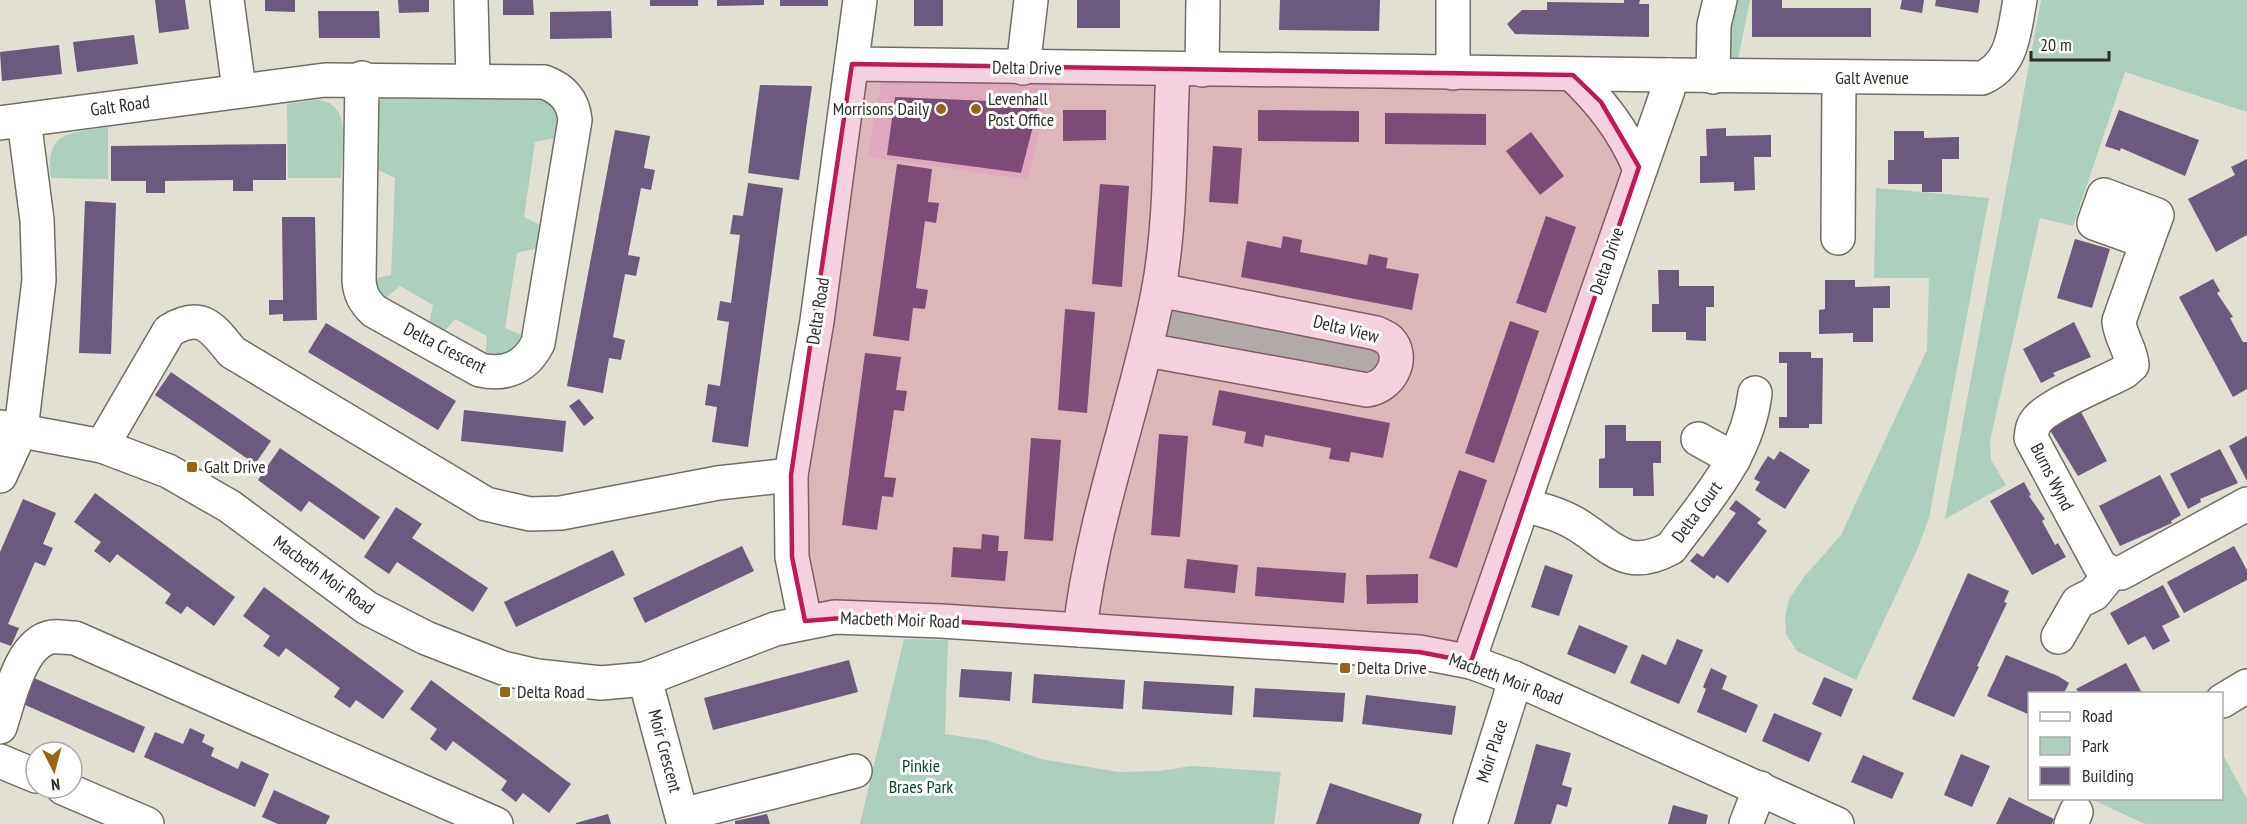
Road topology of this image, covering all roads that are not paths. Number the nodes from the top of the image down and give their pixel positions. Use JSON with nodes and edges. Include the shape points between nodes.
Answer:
{"nodes":[{"id":1,"x":227,"y":0,"type":"edge"},
{"id":2,"x":471,"y":0,"type":"edge"},
{"id":3,"x":860,"y":0,"type":"edge"},
{"id":4,"x":1031,"y":0,"type":"edge"},
{"id":5,"x":1203,"y":0,"type":"edge"},
{"id":6,"x":1453,"y":0,"type":"edge"},
{"id":7,"x":1720,"y":0,"type":"edge"},
{"id":8,"x":2020,"y":0,"type":"edge"},
{"id":9,"x":852,"y":64,"type":"junction"},
{"id":10,"x":1023,"y":68,"type":"junction"},
{"id":11,"x":1187,"y":70,"type":"junction"},
{"id":12,"x":1453,"y":73,"type":"junction"},
{"id":13,"x":1573,"y":75,"type":"junction"},
{"id":14,"x":1670,"y":75,"type":"junction"},
{"id":15,"x":1713,"y":77,"type":"junction"},
{"id":16,"x":362,"y":78,"type":"junction"},
{"id":17,"x":1839,"y":78,"type":"junction"},
{"id":18,"x":473,"y":81,"type":"junction"},
{"id":19,"x":239,"y":89,"type":"junction"},
{"id":20,"x":12,"y":121,"type":"edge"},
{"id":21,"x":1639,"y":167,"type":"junction"},
{"id":22,"x":1838,"y":238,"type":"dead end"},
{"id":23,"x":2147,"y":242,"type":"dead end"},
{"id":24,"x":1159,"y":290,"type":"junction"},
{"id":25,"x":1146,"y":350,"type":"junction"},
{"id":26,"x":1755,"y":393,"type":"dead end"},
{"id":27,"x":10,"y":428,"type":"edge"},
{"id":28,"x":1698,"y":439,"type":"dead end"},
{"id":29,"x":102,"y":446,"type":"junction"},
{"id":30,"x":1734,"y":459,"type":"junction"},
{"id":31,"x":790,"y":475,"type":"junction"},
{"id":32,"x":0,"y":476,"type":"edge"},
{"id":33,"x":1523,"y":504,"type":"junction"},
{"id":34,"x":2247,"y":504,"type":"edge"},
{"id":35,"x":2111,"y":573,"type":"junction"},
{"id":36,"x":805,"y":621,"type":"junction"},
{"id":37,"x":1080,"y":630,"type":"junction"},
{"id":38,"x":2058,"y":638,"type":"dead end"},
{"id":39,"x":1471,"y":662,"type":"junction"},
{"id":40,"x":1514,"y":678,"type":"junction"},
{"id":41,"x":645,"y":679,"type":"junction"},
{"id":42,"x":2247,"y":686,"type":"edge"},
{"id":43,"x":2223,"y":699,"type":"edge"},
{"id":44,"x":0,"y":727,"type":"edge"},
{"id":45,"x":0,"y":761,"type":"edge"},
{"id":46,"x":24,"y":771,"type":"edge"},
{"id":47,"x":855,"y":771,"type":"dead end"},
{"id":48,"x":1760,"y":788,"type":"junction"},
{"id":49,"x":84,"y":797,"type":"edge"},
{"id":50,"x":683,"y":820,"type":"edge"},
{"id":51,"x":147,"y":824,"type":"edge"},
{"id":52,"x":496,"y":824,"type":"edge"},
{"id":53,"x":1470,"y":824,"type":"edge"},
{"id":54,"x":1746,"y":824,"type":"edge"},
{"id":55,"x":1838,"y":824,"type":"edge"}],
"edges":[{"from":1,"to":19,"type":"street"},
{"from":2,"to":18,"type":"street"},
{"from":3,"to":9,"type":"street","name":"Delta Road"},
{"from":4,"to":10,"type":"street"},
{"from":5,"to":11,"type":"street"},
{"from":6,"to":12,"type":"street"},
{"from":7,"to":15,"type":"street","via":[[1714,25]]},
{"from":8,"to":17,"type":"street","name":"Galt Avenue","via":[[2010,49],[1994,73],[1982,78]]},
{"from":9,"to":10,"type":"street","name":"Delta Drive"},
{"from":9,"to":31,"type":"street","name":"Delta Road","via":[[817,321]]},
{"from":10,"to":11,"type":"street","name":"Delta Drive"},
{"from":11,"to":12,"type":"street","name":"Delta Drive"},
{"from":11,"to":24,"type":"street"},
{"from":12,"to":13,"type":"street","name":"Delta Drive"},
{"from":13,"to":14,"type":"street","name":"Delta Drive"},
{"from":13,"to":21,"type":"street","via":[[1601,102]]},
{"from":14,"to":15,"type":"street","name":"Galt Avenue"},
{"from":14,"to":21,"type":"street","name":"Delta Drive"},
{"from":15,"to":17,"type":"street","name":"Galt Avenue"},
{"from":16,"to":18,"type":"street","name":"Galt Road"},
{"from":16,"to":18,"type":"street","name":"Delta Crescent","via":[[360,292],[374,311],[480,370],[493,373],[514,369],[538,343],[575,120],[571,102],[555,86],[544,82]]},
{"from":16,"to":19,"type":"street","name":"Galt Road"},
{"from":17,"to":22,"type":"street"},
{"from":19,"to":20,"type":"street","name":"Galt Road"},
{"from":20,"to":27,"type":"street","via":[[38,220],[39,280]]},
{"from":21,"to":33,"type":"street","name":"Delta Drive"},
{"from":23,"to":35,"type":"street","name":"Burns Wynd","via":[[2119,321],[2132,365],[2050,410],[2037,420],[2031,438],[2100,566]]},
{"from":24,"to":25,"type":"street"},
{"from":24,"to":25,"type":"street","name":"Delta View","via":[[1376,333],[1389,340],[1394,369],[1389,381],[1367,390]]},
{"from":25,"to":37,"type":"street","via":[[1096,537]]},
{"from":26,"to":30,"type":"street","name":"Delta Court","via":[[1746,437]]},
{"from":27,"to":29,"type":"street","name":"Macbeth Moir Road"},
{"from":27,"to":32,"type":"street"},
{"from":28,"to":30,"type":"street"},
{"from":29,"to":31,"type":"street","via":[[170,331],[185,321],[214,330],[232,352],[486,504],[530,514],[561,513],[718,483]]},
{"from":29,"to":41,"type":"street","name":"Macbeth Moir Road","via":[[199,487],[367,608],[426,638],[503,668],[537,676],[601,683]]},
{"from":30,"to":33,"type":"street","name":"Delta Court","via":[[1671,548],[1656,556],[1620,555],[1574,522]]},
{"from":31,"to":36,"type":"street","name":"Delta Road","via":[[792,557]]},
{"from":33,"to":39,"type":"street","name":"Delta Drive"},
{"from":34,"to":35,"type":"street","via":[[2121,573]]},
{"from":35,"to":38,"type":"street","via":[[2094,594],[2078,602]]},
{"from":36,"to":37,"type":"street","name":"Macbeth Moir Road","via":[[867,616]]},
{"from":36,"to":41,"type":"street","name":"Macbeth Moir Road"},
{"from":37,"to":39,"type":"street","name":"Macbeth Moir Road","via":[[1419,652]]},
{"from":39,"to":40,"type":"street","name":"Macbeth Moir Road"},
{"from":40,"to":48,"type":"street","name":"Macbeth Moir Road"},
{"from":40,"to":53,"type":"street","name":"Moir Place"},
{"from":41,"to":50,"type":"street","name":"Moir Crescent"},
{"from":42,"to":43,"type":"street"},
{"from":44,"to":52,"type":"street","via":[[23,660],[50,637],[75,638]]},
{"from":45,"to":46,"type":"street"},
{"from":47,"to":50,"type":"street"},
{"from":48,"to":54,"type":"street"},
{"from":48,"to":55,"type":"street","name":"Macbeth Moir Road"},
{"from":49,"to":51,"type":"street"}]}
